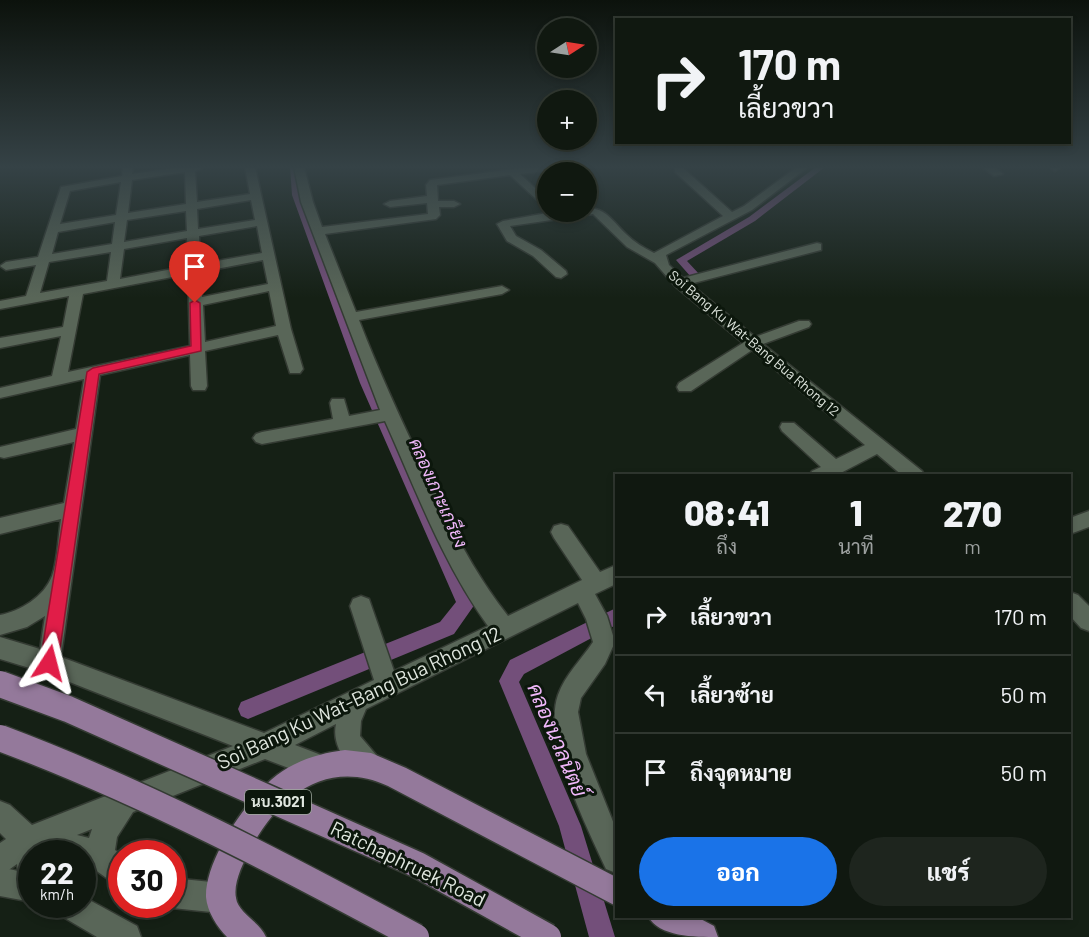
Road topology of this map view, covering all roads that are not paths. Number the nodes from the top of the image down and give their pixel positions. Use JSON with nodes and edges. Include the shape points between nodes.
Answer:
{"nodes":[{"id":1,"x":58,"y":211,"type":"edge"},
{"id":2,"x":123,"y":211,"type":"edge"},
{"id":3,"x":168,"y":211,"type":"edge"},
{"id":4,"x":191,"y":211,"type":"edge"},
{"id":5,"x":259,"y":211,"type":"edge"},
{"id":6,"x":311,"y":211,"type":"edge"},
{"id":7,"x":433,"y":211,"type":"edge"},
{"id":8,"x":724,"y":211,"type":"edge"},
{"id":9,"x":741,"y":211,"type":"edge"},
{"id":10,"x":597,"y":213,"type":"edge"},
{"id":11,"x":537,"y":217,"type":"edge"},
{"id":12,"x":731,"y":217,"type":"junction"},
{"id":13,"x":122,"y":218,"type":"junction"},
{"id":14,"x":262,"y":222,"type":"junction"},
{"id":15,"x":53,"y":229,"type":"junction"},
{"id":16,"x":318,"y":231,"type":"junction"},
{"id":17,"x":192,"y":234,"type":"junction"},
{"id":18,"x":118,"y":247,"type":"junction"},
{"id":19,"x":817,"y":247,"type":"dead end"},
{"id":20,"x":269,"y":255,"type":"junction"},
{"id":21,"x":44,"y":260,"type":"junction"},
{"id":22,"x":659,"y":260,"type":"junction"},
{"id":23,"x":6,"y":266,"type":"dead end"},
{"id":24,"x":194,"y":269,"type":"junction"},
{"id":25,"x":561,"y":274,"type":"dead end"},
{"id":26,"x":680,"y":282,"type":"junction"},
{"id":27,"x":113,"y":284,"type":"junction"},
{"id":28,"x":275,"y":286,"type":"junction"},
{"id":29,"x":502,"y":290,"type":"dead end"},
{"id":30,"x":77,"y":291,"type":"junction"},
{"id":31,"x":32,"y":299,"type":"junction"},
{"id":32,"x":195,"y":303,"type":"junction"},
{"id":33,"x":0,"y":305,"type":"edge"},
{"id":34,"x":351,"y":316,"type":"junction"},
{"id":35,"x":804,"y":324,"type":"dead end"},
{"id":36,"x":284,"y":329,"type":"junction"},
{"id":37,"x":69,"y":330,"type":"junction"},
{"id":38,"x":755,"y":342,"type":"junction"},
{"id":39,"x":0,"y":343,"type":"edge"},
{"id":40,"x":197,"y":349,"type":"junction"},
{"id":41,"x":295,"y":369,"type":"dead end"},
{"id":42,"x":93,"y":372,"type":"junction"},
{"id":43,"x":58,"y":380,"type":"junction"},
{"id":44,"x":199,"y":386,"type":"dead end"},
{"id":45,"x":685,"y":387,"type":"dead end"},
{"id":46,"x":0,"y":393,"type":"edge"},
{"id":47,"x":383,"y":415,"type":"junction"},
{"id":48,"x":788,"y":427,"type":"dead end"},
{"id":49,"x":84,"y":433,"type":"junction"},
{"id":50,"x":267,"y":433,"type":"dead end"},
{"id":51,"x":878,"y":446,"type":"junction"},
{"id":52,"x":4,"y":452,"type":"dead end"},
{"id":53,"x":834,"y":468,"type":"junction"},
{"id":54,"x":822,"y":474,"type":"edge"},
{"id":55,"x":913,"y":474,"type":"edge"},
{"id":56,"x":72,"y":509,"type":"junction"},
{"id":57,"x":1089,"y":519,"type":"edge"},
{"id":58,"x":0,"y":526,"type":"edge"},
{"id":59,"x":1071,"y":526,"type":"edge"},
{"id":60,"x":561,"y":531,"type":"dead end"},
{"id":61,"x":62,"y":578,"type":"junction"},
{"id":62,"x":598,"y":583,"type":"edge"},
{"id":63,"x":361,"y":606,"type":"dead end"},
{"id":64,"x":0,"y":625,"type":"edge"},
{"id":65,"x":504,"y":629,"type":"junction"},
{"id":66,"x":0,"y":648,"type":"edge"},
{"id":67,"x":49,"y":663,"type":"junction"},
{"id":68,"x":386,"y":680,"type":"junction"},
{"id":69,"x":0,"y":684,"type":"edge"},
{"id":70,"x":357,"y":701,"type":"junction"},
{"id":71,"x":0,"y":738,"type":"edge"},
{"id":72,"x":265,"y":746,"type":"junction"},
{"id":73,"x":368,"y":765,"type":"junction"},
{"id":74,"x":320,"y":767,"type":"junction"},
{"id":75,"x":124,"y":802,"type":"junction"},
{"id":76,"x":0,"y":815,"type":"edge"},
{"id":77,"x":29,"y":840,"type":"joint"},
{"id":78,"x":18,"y":847,"type":"edge"},
{"id":79,"x":108,"y":848,"type":"edge"},
{"id":80,"x":615,"y":857,"type":"edge"},
{"id":81,"x":0,"y":859,"type":"edge"},
{"id":82,"x":0,"y":882,"type":"edge"},
{"id":83,"x":18,"y":885,"type":"edge"},
{"id":84,"x":615,"y":891,"type":"edge"},
{"id":85,"x":186,"y":894,"type":"edge"},
{"id":86,"x":221,"y":898,"type":"junction"},
{"id":87,"x":93,"y":918,"type":"edge"},
{"id":88,"x":667,"y":918,"type":"edge"},
{"id":89,"x":126,"y":937,"type":"edge"},
{"id":90,"x":251,"y":937,"type":"edge"},
{"id":91,"x":416,"y":937,"type":"edge"},
{"id":92,"x":548,"y":937,"type":"edge"},
{"id":93,"x":703,"y":937,"type":"edge"}],
"edges":[{"from":1,"to":15,"type":"street"},
{"from":2,"to":13,"type":"street"},
{"from":3,"to":13,"type":"street"},
{"from":4,"to":17,"type":"street"},
{"from":5,"to":14,"type":"street"},
{"from":6,"to":16,"type":"street"},
{"from":7,"to":16,"type":"street","via":[[432,218]]},
{"from":8,"to":12,"type":"street"},
{"from":9,"to":12,"type":"street","name":"Soi Bang Ku Wat-Bang Bua Rhong 12"},
{"from":10,"to":22,"type":"street","via":[[626,241]]},
{"from":11,"to":25,"type":"street","via":[[502,224],[511,238],[537,253]]},
{"from":12,"to":22,"type":"street","name":"Soi Bang Ku Wat-Bang Bua Rhong 12","via":[[666,250]]},
{"from":13,"to":15,"type":"street"},
{"from":13,"to":18,"type":"street"},
{"from":14,"to":17,"type":"street"},
{"from":14,"to":20,"type":"street"},
{"from":15,"to":21,"type":"street"},
{"from":16,"to":34,"type":"street"},
{"from":17,"to":18,"type":"street"},
{"from":17,"to":24,"type":"street"},
{"from":18,"to":21,"type":"street"},
{"from":18,"to":27,"type":"street"},
{"from":19,"to":26,"type":"street"},
{"from":20,"to":24,"type":"street"},
{"from":20,"to":28,"type":"street"},
{"from":21,"to":23,"type":"street"},
{"from":21,"to":31,"type":"street"},
{"from":22,"to":26,"type":"street","name":"Soi Bang Ku Wat-Bang Bua Rhong 12"},
{"from":24,"to":27,"type":"street"},
{"from":24,"to":32,"type":"street"},
{"from":26,"to":38,"type":"street","name":"Soi Bang Ku Wat-Bang Bua Rhong 12"},
{"from":27,"to":30,"type":"street"},
{"from":28,"to":32,"type":"street"},
{"from":28,"to":36,"type":"street"},
{"from":29,"to":34,"type":"street"},
{"from":30,"to":31,"type":"street"},
{"from":30,"to":37,"type":"street"},
{"from":31,"to":33,"type":"street"},
{"from":32,"to":40,"type":"street"},
{"from":34,"to":47,"type":"street"},
{"from":35,"to":38,"type":"street"},
{"from":36,"to":40,"type":"street"},
{"from":36,"to":41,"type":"street"},
{"from":37,"to":39,"type":"street"},
{"from":37,"to":43,"type":"street"},
{"from":38,"to":45,"type":"street"},
{"from":38,"to":51,"type":"street","name":"Soi Bang Ku Wat-Bang Bua Rhong 12"},
{"from":40,"to":42,"type":"street"},
{"from":40,"to":44,"type":"street"},
{"from":42,"to":43,"type":"street"},
{"from":42,"to":49,"type":"street"},
{"from":43,"to":46,"type":"street"},
{"from":47,"to":50,"type":"street","via":[[340,413]]},
{"from":47,"to":65,"type":"street","via":[[450,545],[479,596]]},
{"from":48,"to":53,"type":"street"},
{"from":49,"to":52,"type":"street"},
{"from":49,"to":56,"type":"street"},
{"from":51,"to":53,"type":"street"},
{"from":51,"to":55,"type":"street","name":"Soi Bang Ku Wat-Bang Bua Rhong 12"},
{"from":53,"to":54,"type":"street"},
{"from":56,"to":58,"type":"street"},
{"from":56,"to":61,"type":"street"},
{"from":57,"to":59,"type":"street"},
{"from":60,"to":62,"type":"street"},
{"from":61,"to":64,"type":"street","via":[[48,601],[32,614]]},
{"from":61,"to":67,"type":"street"},
{"from":62,"to":65,"type":"street","name":"Soi Bang Ku Wat-Bang Bua Rhong 12"},
{"from":62,"to":80,"type":"street","via":[[602,647],[568,698],[567,722],[583,785]]},
{"from":63,"to":68,"type":"street"},
{"from":65,"to":68,"type":"street","name":"Soi Bang Ku Wat-Bang Bua Rhong 12"},
{"from":66,"to":67,"type":"street"},
{"from":67,"to":72,"type":"street"},
{"from":68,"to":70,"type":"street","name":"Soi Bang Ku Wat-Bang Bua Rhong 12"},
{"from":69,"to":92,"type":"main road","name":"Ratchaphruek Road","number":"นบ.3021","bridge":true,"via":[[68,709],[418,865]]},
{"from":70,"to":72,"type":"street","name":"Soi Bang Ku Wat-Bang Bua Rhong 12"},
{"from":70,"to":73,"type":"street","via":[[346,722],[345,736]]},
{"from":71,"to":91,"type":"main road","bridge":true,"via":[[72,765],[299,874]]},
{"from":72,"to":74,"type":"street"},
{"from":72,"to":75,"type":"street","name":"Soi Bang Ku Wat-Bang Bua Rhong 12"},
{"from":73,"to":74,"type":"main road"},
{"from":73,"to":84,"type":"main road"},
{"from":74,"to":86,"type":"main road","via":[[297,776],[275,792],[244,830],[229,864]]},
{"from":75,"to":77,"type":"street","name":"Soi Bang Ku Wat-Bang Bua Rhong 12"},
{"from":75,"to":79,"type":"street","via":[[105,832]]},
{"from":76,"to":77,"type":"street"},
{"from":78,"to":81,"type":"street","name":"Soi Bang Ku Wat-Bang Bua Rhong 12"},
{"from":82,"to":83,"type":"street"},
{"from":85,"to":86,"type":"street"},
{"from":86,"to":90,"type":"main road","via":[[230,920]]},
{"from":87,"to":89,"type":"street"},
{"from":88,"to":93,"type":"main road"}]}
